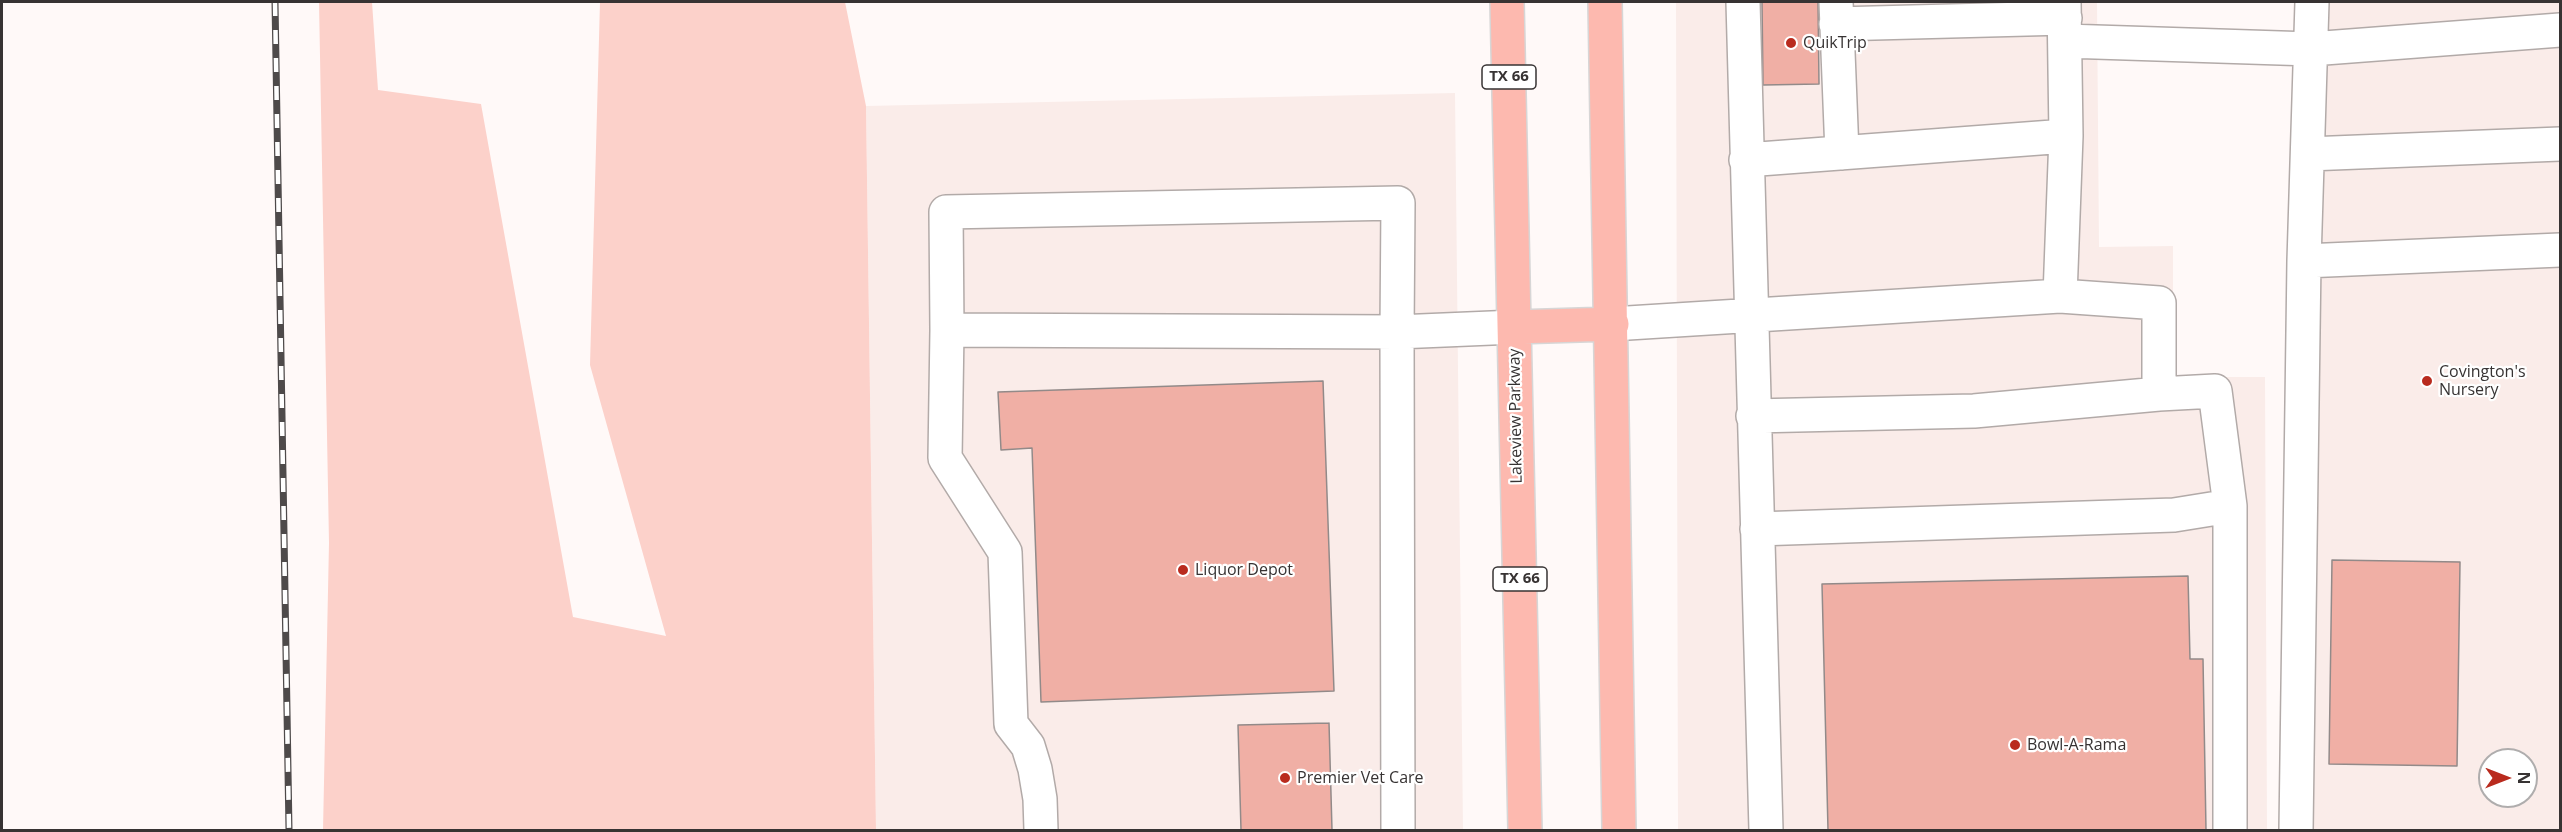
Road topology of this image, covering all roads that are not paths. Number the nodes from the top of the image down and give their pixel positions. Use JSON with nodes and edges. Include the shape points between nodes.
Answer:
{"nodes":[{"id":1,"x":1507,"y":2,"type":"edge"},
{"id":2,"x":1605,"y":2,"type":"edge"},
{"id":3,"x":1743,"y":2,"type":"edge"},
{"id":4,"x":2312,"y":2,"type":"edge"},
{"id":5,"x":1836,"y":13,"type":"edge"},
{"id":6,"x":2065,"y":20,"type":"edge"},
{"id":7,"x":2560,"y":30,"type":"edge"},
{"id":8,"x":2311,"y":49,"type":"junction"},
{"id":9,"x":2066,"y":136,"type":"junction"},
{"id":10,"x":2560,"y":144,"type":"edge"},
{"id":11,"x":1842,"y":153,"type":"junction"},
{"id":12,"x":2308,"y":154,"type":"junction"},
{"id":13,"x":1746,"y":160,"type":"junction"},
{"id":14,"x":2560,"y":250,"type":"edge"},
{"id":15,"x":2304,"y":261,"type":"junction"},
{"id":16,"x":2060,"y":296,"type":"junction"},
{"id":17,"x":1750,"y":316,"type":"junction"},
{"id":18,"x":1612,"y":324,"type":"junction"},
{"id":19,"x":1515,"y":327,"type":"junction"},
{"id":20,"x":947,"y":330,"type":"junction"},
{"id":21,"x":1397,"y":332,"type":"junction"},
{"id":22,"x":2159,"y":394,"type":"junction"},
{"id":23,"x":1753,"y":416,"type":"junction"},
{"id":24,"x":2230,"y":506,"type":"junction"},
{"id":25,"x":1757,"y":529,"type":"junction"},
{"id":26,"x":1041,"y":831,"type":"edge"},
{"id":27,"x":1398,"y":831,"type":"edge"},
{"id":28,"x":1525,"y":831,"type":"edge"},
{"id":29,"x":1619,"y":831,"type":"edge"},
{"id":30,"x":1766,"y":831,"type":"edge"},
{"id":31,"x":2230,"y":831,"type":"edge"},
{"id":32,"x":2296,"y":831,"type":"edge"}],
"edges":[{"from":1,"to":19,"type":"main road","name":"Lakeview Parkway","number":"TX 66"},
{"from":2,"to":18,"type":"main road"},
{"from":3,"to":13,"type":"lane"},
{"from":4,"to":8,"type":"lane"},
{"from":5,"to":6,"type":"lane"},
{"from":5,"to":11,"type":"lane"},
{"from":6,"to":8,"type":"lane"},
{"from":6,"to":9,"type":"lane"},
{"from":7,"to":8,"type":"lane"},
{"from":8,"to":12,"type":"lane"},
{"from":9,"to":11,"type":"lane"},
{"from":9,"to":16,"type":"lane"},
{"from":10,"to":12,"type":"lane"},
{"from":11,"to":13,"type":"lane"},
{"from":12,"to":15,"type":"lane"},
{"from":13,"to":17,"type":"lane"},
{"from":14,"to":15,"type":"lane"},
{"from":15,"to":32,"type":"lane"},
{"from":16,"to":17,"type":"lane"},
{"from":16,"to":22,"type":"lane","via":[[2159,303]]},
{"from":17,"to":18,"type":"lane"},
{"from":17,"to":23,"type":"lane"},
{"from":18,"to":19,"type":"main road"},
{"from":18,"to":29,"type":"main road"},
{"from":19,"to":21,"type":"lane"},
{"from":19,"to":28,"type":"main road","name":"Lakeview Parkway","number":"TX 66"},
{"from":20,"to":21,"type":"lane"},
{"from":20,"to":21,"type":"lane","via":[[946,212],[1398,204]]},
{"from":20,"to":26,"type":"lane","via":[[945,458],[1005,552],[1011,724],[1028,746],[1035,769]]},
{"from":21,"to":27,"type":"lane"},
{"from":22,"to":23,"type":"lane","via":[[1974,411]]},
{"from":22,"to":24,"type":"lane","via":[[2215,391]]},
{"from":23,"to":25,"type":"lane"},
{"from":24,"to":25,"type":"lane","via":[[2174,515]]},
{"from":24,"to":31,"type":"lane"},
{"from":25,"to":30,"type":"lane"}]}
